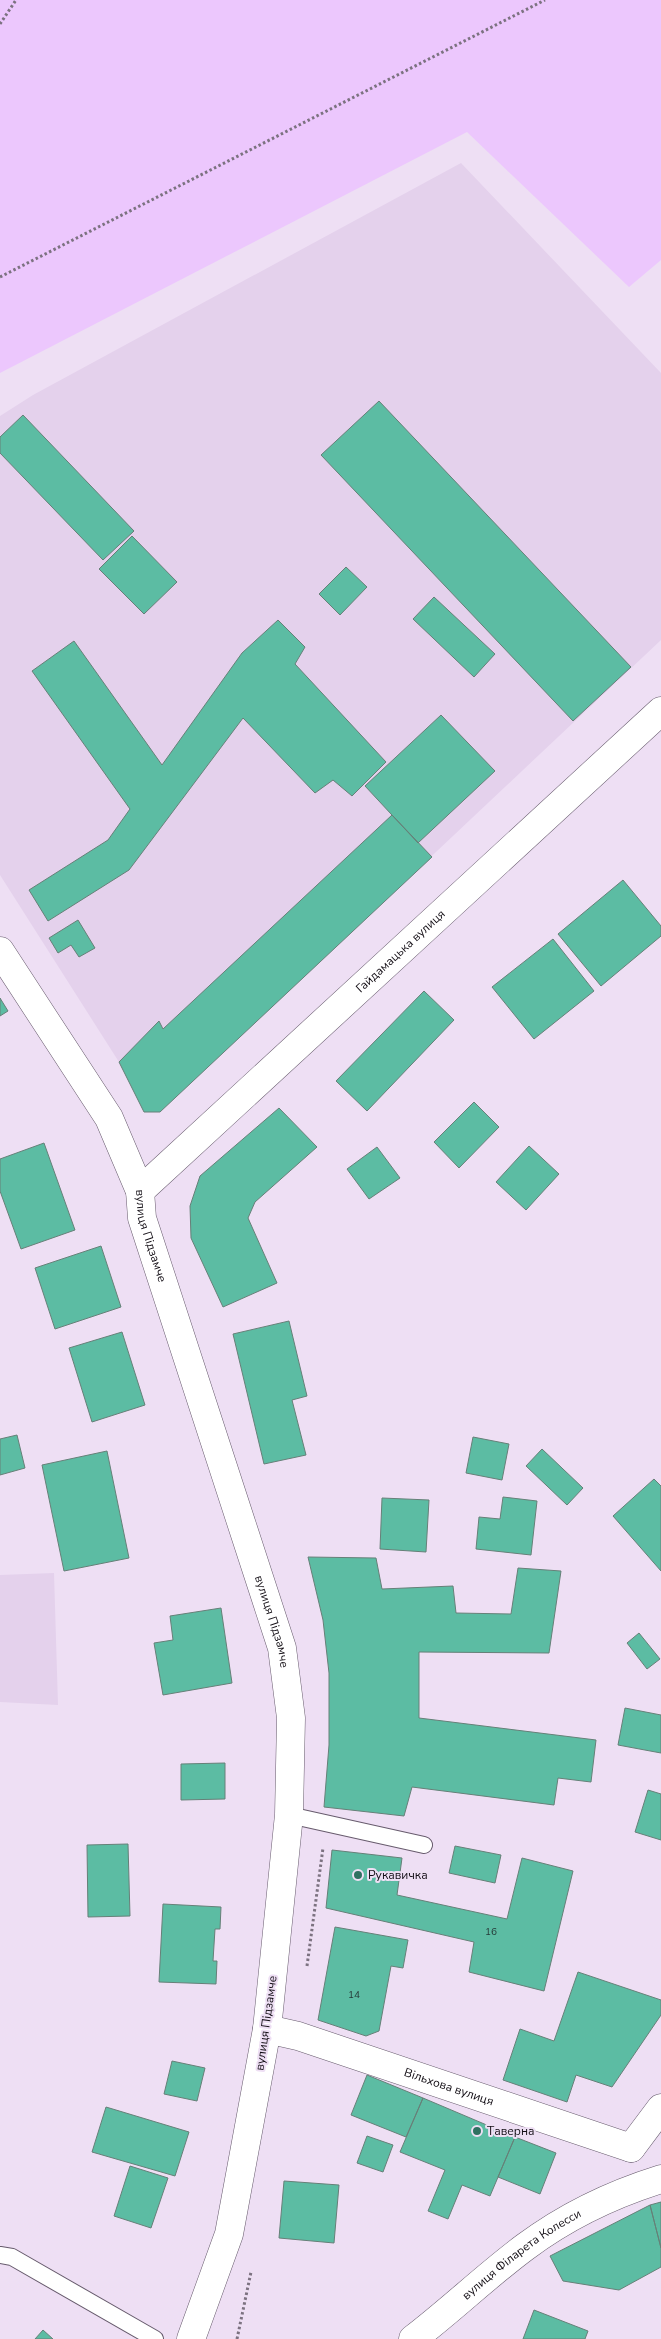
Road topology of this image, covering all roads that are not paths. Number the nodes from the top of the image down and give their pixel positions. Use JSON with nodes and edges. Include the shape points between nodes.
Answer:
{"nodes":[{"id":1,"x":661,"y":711,"type":"edge"},
{"id":2,"x":0,"y":951,"type":"edge"},
{"id":3,"x":140,"y":1190,"type":"junction"},
{"id":4,"x":289,"y":1815,"type":"junction"},
{"id":5,"x":424,"y":1845,"type":"dead end"},
{"id":6,"x":267,"y":2029,"type":"junction"},
{"id":7,"x":661,"y":2108,"type":"edge"},
{"id":8,"x":631,"y":2148,"type":"junction"},
{"id":9,"x":651,"y":2182,"type":"edge"},
{"id":10,"x":0,"y":2255,"type":"edge"},
{"id":11,"x":425,"y":2336,"type":"edge"},
{"id":12,"x":155,"y":2339,"type":"edge"},
{"id":13,"x":192,"y":2339,"type":"edge"}],
"edges":[{"from":1,"to":3,"type":"street","name":"Гайдамацька вулиця"},
{"from":2,"to":3,"type":"street","name":"вулиця Підзамче","via":[[109,1118]]},
{"from":3,"to":4,"type":"street","name":"вулиця Підзамче","via":[[142,1218],[282,1648],[291,1718]]},
{"from":4,"to":5,"type":"lane"},
{"from":4,"to":6,"type":"street","name":"вулиця Підзамче"},
{"from":6,"to":8,"type":"street","name":"Вільхова вулиця","via":[[298,2036]]},
{"from":6,"to":13,"type":"street","name":"вулиця Підзамче","via":[[229,2234]]},
{"from":7,"to":8,"type":"street"},
{"from":8,"to":9,"type":"street","name":"вулиця Філарета Колесси"},
{"from":9,"to":11,"type":"street","name":"вулиця Філарета Колесси","via":[[575,2215],[525,2247]]},
{"from":10,"to":12,"type":"lane","via":[[12,2258]]}]}
